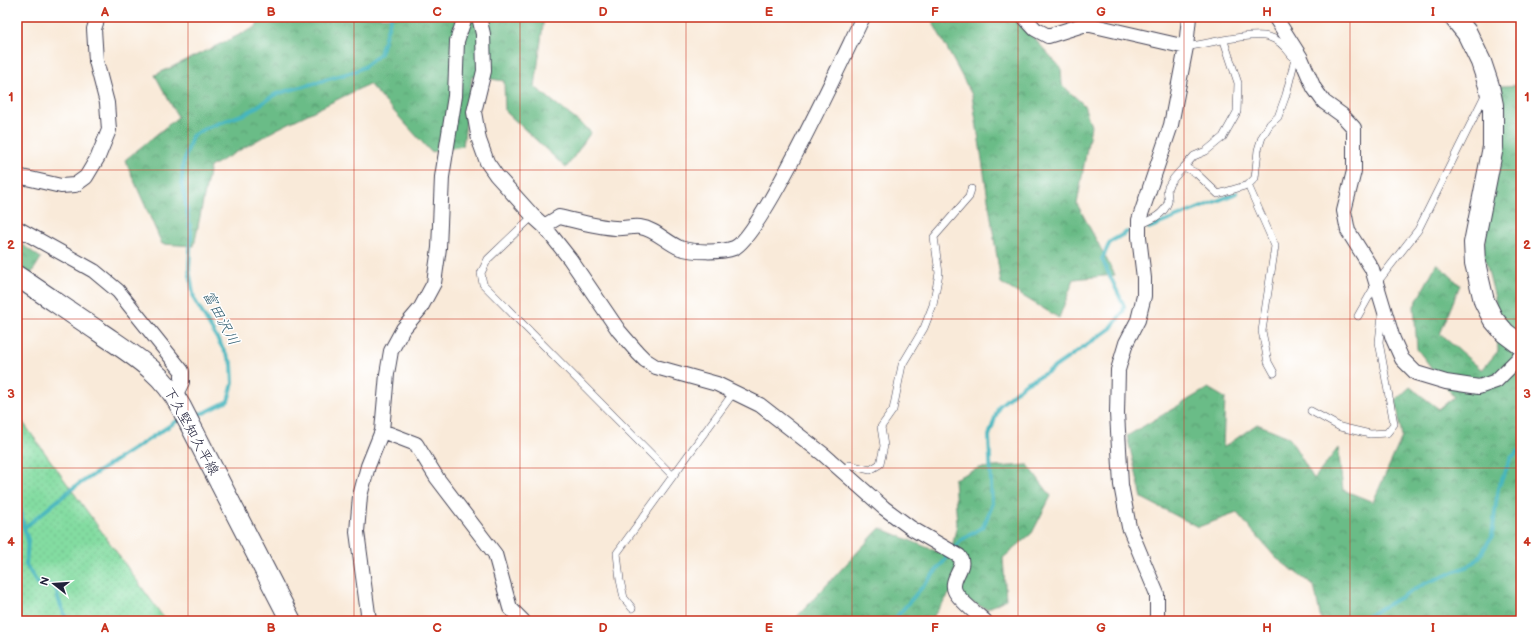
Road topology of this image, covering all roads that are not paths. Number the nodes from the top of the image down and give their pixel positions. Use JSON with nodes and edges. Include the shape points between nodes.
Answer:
{"nodes":[{"id":1,"x":98,"y":17,"type":"edge"},
{"id":2,"x":464,"y":17,"type":"edge"},
{"id":3,"x":479,"y":17,"type":"edge"},
{"id":4,"x":863,"y":17,"type":"edge"},
{"id":5,"x":1024,"y":17,"type":"edge"},
{"id":6,"x":1190,"y":17,"type":"edge"},
{"id":7,"x":1275,"y":17,"type":"edge"},
{"id":8,"x":1454,"y":17,"type":"edge"},
{"id":9,"x":1224,"y":40,"type":"junction"},
{"id":10,"x":1186,"y":48,"type":"junction"},
{"id":11,"x":1296,"y":56,"type":"junction"},
{"id":12,"x":1489,"y":86,"type":"junction"},
{"id":13,"x":1184,"y":167,"type":"junction"},
{"id":14,"x":17,"y":178,"type":"edge"},
{"id":15,"x":1248,"y":185,"type":"junction"},
{"id":16,"x":971,"y":189,"type":"dead end"},
{"id":17,"x":533,"y":216,"type":"junction"},
{"id":18,"x":1139,"y":225,"type":"junction"},
{"id":19,"x":544,"y":226,"type":"junction"},
{"id":20,"x":17,"y":228,"type":"edge"},
{"id":21,"x":17,"y":276,"type":"edge"},
{"id":22,"x":1376,"y":284,"type":"junction"},
{"id":23,"x":1383,"y":305,"type":"junction"},
{"id":24,"x":1358,"y":316,"type":"dead end"},
{"id":25,"x":1521,"y":346,"type":"edge"},
{"id":26,"x":1521,"y":356,"type":"edge"},
{"id":27,"x":1274,"y":373,"type":"dead end"},
{"id":28,"x":734,"y":392,"type":"junction"},
{"id":29,"x":178,"y":402,"type":"junction"},
{"id":30,"x":1311,"y":411,"type":"dead end"},
{"id":31,"x":382,"y":431,"type":"junction"},
{"id":32,"x":843,"y":472,"type":"junction"},
{"id":33,"x":673,"y":476,"type":"junction"},
{"id":34,"x":632,"y":608,"type":"dead end"},
{"id":35,"x":291,"y":621,"type":"edge"},
{"id":36,"x":369,"y":621,"type":"edge"},
{"id":37,"x":523,"y":621,"type":"edge"},
{"id":38,"x":985,"y":621,"type":"edge"},
{"id":39,"x":1156,"y":621,"type":"edge"}],
"edges":[{"from":1,"to":14,"type":"street","via":[[94,29],[96,61],[107,103],[109,130],[98,157],[86,177],[74,185],[61,186]]},
{"from":2,"to":31,"type":"street","via":[[457,40],[455,96],[442,177],[439,248],[434,283],[420,309],[403,330],[391,351]]},
{"from":3,"to":17,"type":"street","via":[[483,34],[484,71],[474,112],[478,140],[487,162],[496,175]]},
{"from":4,"to":19,"type":"street","via":[[772,197],[750,233],[735,248],[696,251],[679,248],[641,227],[615,228],[559,217]]},
{"from":5,"to":10,"type":"street","via":[[1035,29],[1048,36],[1086,24]]},
{"from":6,"to":10,"type":"street"},
{"from":7,"to":11,"type":"street"},
{"from":8,"to":12,"type":"main road","via":[[1467,34]]},
{"from":9,"to":10,"type":"lane"},
{"from":9,"to":11,"type":"lane","via":[[1254,35],[1270,37]]},
{"from":9,"to":13,"type":"lane","via":[[1238,83],[1237,112],[1223,137],[1194,156]]},
{"from":10,"to":18,"type":"street","via":[[1171,125]]},
{"from":11,"to":15,"type":"lane","via":[[1278,117],[1262,137],[1254,178]]},
{"from":11,"to":22,"type":"street","via":[[1301,58],[1314,88],[1324,102],[1354,128],[1354,171],[1344,211],[1348,231],[1372,269]]},
{"from":12,"to":22,"type":"lane","via":[[1418,230]]},
{"from":12,"to":25,"type":"main road","via":[[1493,105],[1493,147],[1474,243],[1475,263],[1484,301],[1493,319]]},
{"from":13,"to":15,"type":"lane","via":[[1196,173],[1218,194]]},
{"from":13,"to":18,"type":"lane","via":[[1168,188],[1168,202],[1162,212]]},
{"from":15,"to":27,"type":"lane","via":[[1275,246],[1262,331],[1268,362]]},
{"from":16,"to":32,"type":"lane","via":[[969,197],[934,237],[939,273],[932,305],[924,328],[902,366],[893,410],[881,427],[884,446],[880,464],[870,470],[849,465]]},
{"from":17,"to":19,"type":"street"},
{"from":17,"to":33,"type":"lane","via":[[488,259],[481,273],[483,284]]},
{"from":18,"to":39,"type":"street","via":[[1144,296],[1138,320],[1126,343],[1118,370],[1118,421],[1121,484],[1129,527],[1157,594]]},
{"from":19,"to":28,"type":"street","via":[[619,331],[644,360],[656,367],[717,384]]},
{"from":20,"to":29,"type":"street","via":[[94,271],[118,291],[182,372]]},
{"from":21,"to":29,"type":"main road","name":"下久堅知久平線","via":[[141,362],[162,379]]},
{"from":22,"to":23,"type":"street"},
{"from":22,"to":24,"type":"lane"},
{"from":23,"to":26,"type":"street","via":[[1402,359],[1416,373],[1446,382],[1479,387],[1496,381]]},
{"from":23,"to":30,"type":"lane","via":[[1379,342],[1394,424],[1387,433],[1370,434],[1340,427]]},
{"from":28,"to":32,"type":"street","via":[[760,405]]},
{"from":28,"to":33,"type":"lane"},
{"from":29,"to":35,"type":"main road","name":"下久堅知久平線"},
{"from":31,"to":36,"type":"street","via":[[368,466],[360,496],[357,532]]},
{"from":31,"to":37,"type":"street","via":[[416,444],[437,478],[495,554],[510,608]]},
{"from":32,"to":38,"type":"street","via":[[911,528],[961,557],[962,565],[953,582],[955,592]]},
{"from":33,"to":34,"type":"lane","via":[[617,553],[624,598]]}]}
